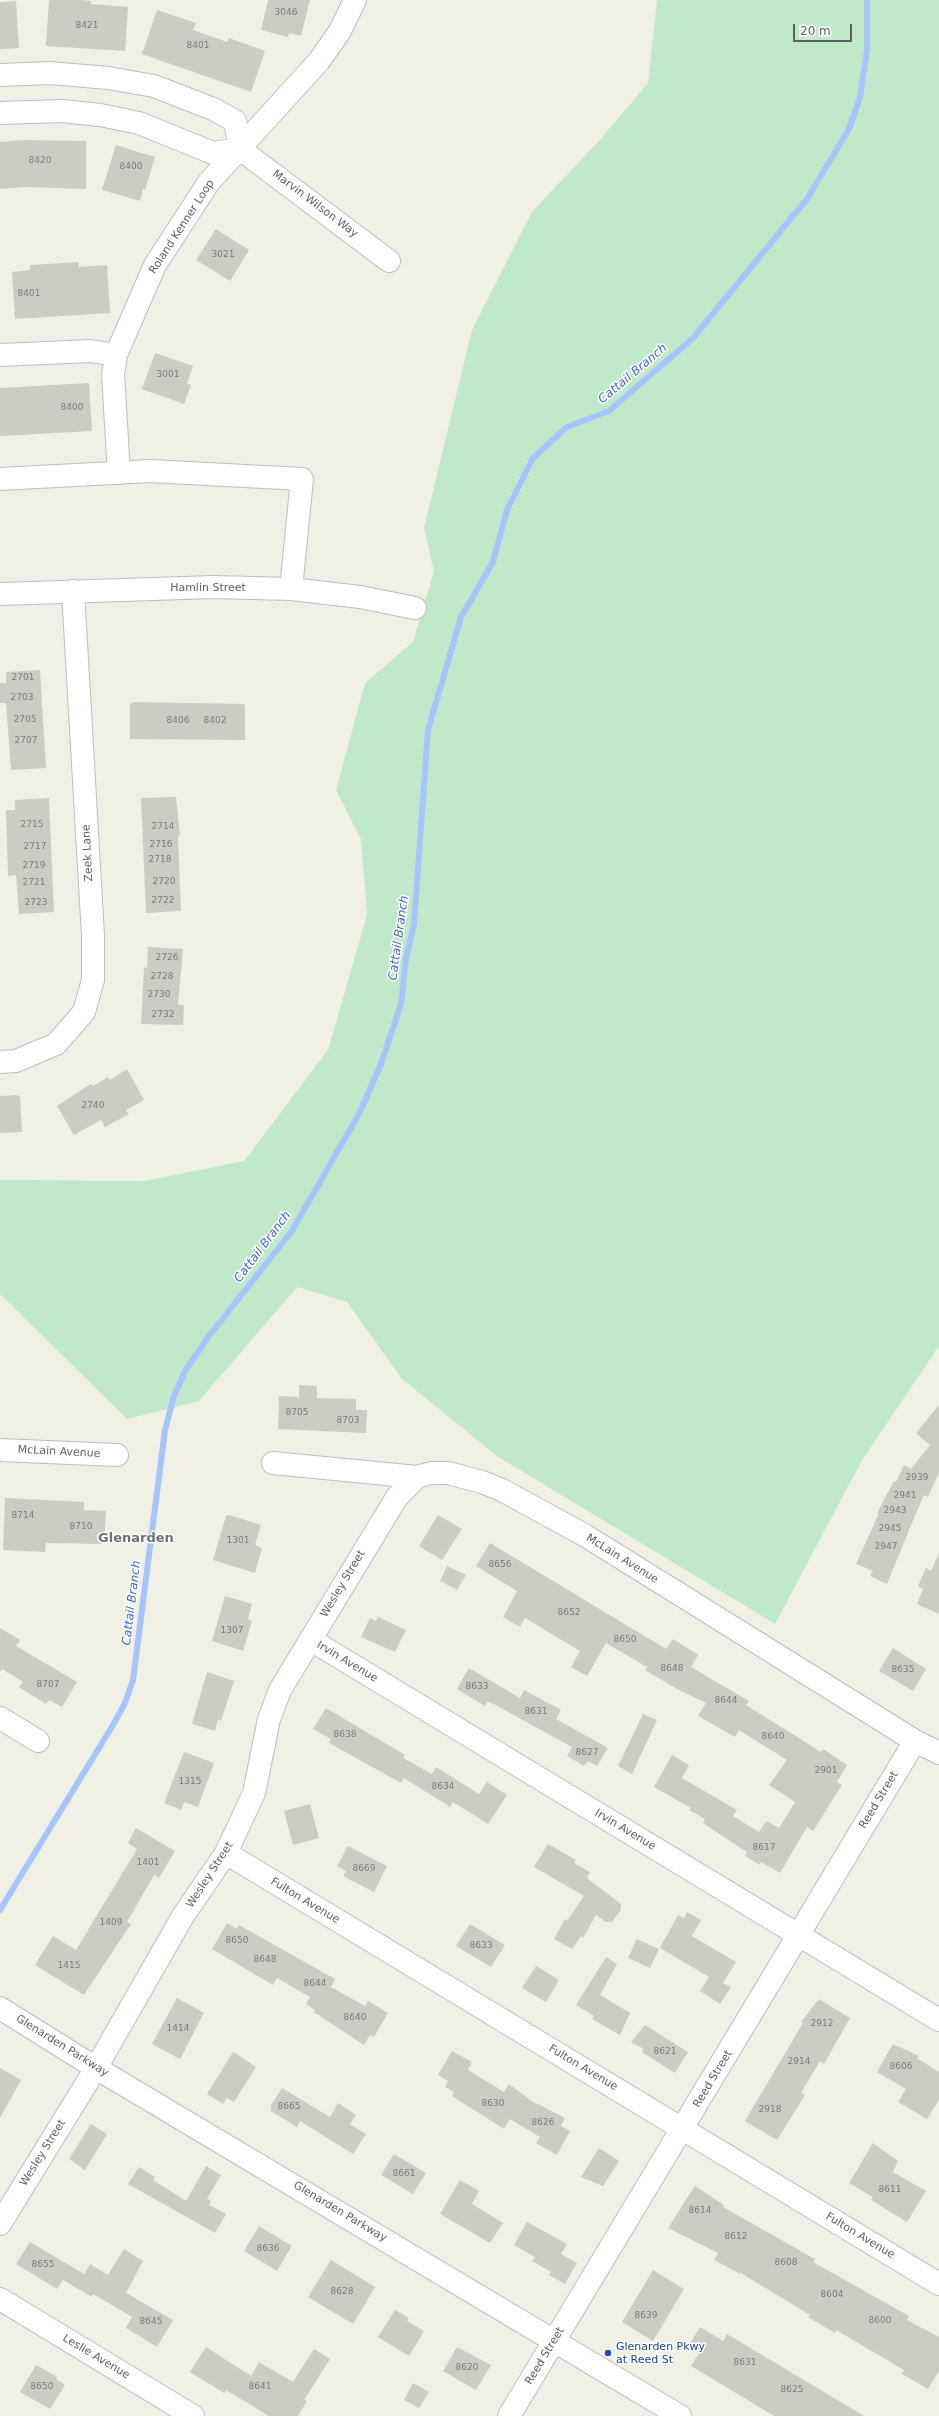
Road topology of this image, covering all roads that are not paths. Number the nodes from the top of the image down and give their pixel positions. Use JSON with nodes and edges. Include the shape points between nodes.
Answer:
{"nodes":[{"id":1,"x":354,"y":0,"type":"edge"},
{"id":2,"x":0,"y":75,"type":"edge"},
{"id":3,"x":0,"y":113,"type":"edge"},
{"id":4,"x":240,"y":149,"type":"junction"},
{"id":5,"x":389,"y":261,"type":"dead end"},
{"id":6,"x":0,"y":355,"type":"edge"},
{"id":7,"x":116,"y":355,"type":"junction"},
{"id":8,"x":119,"y":473,"type":"junction"},
{"id":9,"x":0,"y":479,"type":"edge"},
{"id":10,"x":291,"y":589,"type":"junction"},
{"id":11,"x":73,"y":591,"type":"junction"},
{"id":12,"x":0,"y":594,"type":"edge"},
{"id":13,"x":415,"y":608,"type":"dead end"},
{"id":14,"x":0,"y":1062,"type":"edge"},
{"id":15,"x":0,"y":1450,"type":"edge"},
{"id":16,"x":118,"y":1455,"type":"dead end"},
{"id":17,"x":273,"y":1463,"type":"dead end"},
{"id":18,"x":417,"y":1477,"type":"junction"},
{"id":19,"x":311,"y":1640,"type":"junction"},
{"id":20,"x":0,"y":1718,"type":"edge"},
{"id":21,"x":38,"y":1741,"type":"dead end"},
{"id":22,"x":914,"y":1741,"type":"junction"},
{"id":23,"x":939,"y":1753,"type":"edge"},
{"id":24,"x":226,"y":1853,"type":"junction"},
{"id":25,"x":798,"y":1935,"type":"junction"},
{"id":26,"x":0,"y":2008,"type":"edge"},
{"id":27,"x":939,"y":2020,"type":"edge"},
{"id":28,"x":96,"y":2068,"type":"junction"},
{"id":29,"x":683,"y":2129,"type":"junction"},
{"id":30,"x":0,"y":2224,"type":"edge"},
{"id":31,"x":939,"y":2284,"type":"edge"},
{"id":32,"x":0,"y":2299,"type":"edge"},
{"id":33,"x":555,"y":2340,"type":"junction"},
{"id":34,"x":193,"y":2416,"type":"edge"},
{"id":35,"x":509,"y":2416,"type":"edge"},
{"id":36,"x":680,"y":2416,"type":"edge"}],
"edges":[{"from":1,"to":4,"type":"street","name":"Roland Kenner Loop","via":[[340,31],[319,62]]},
{"from":2,"to":4,"type":"street","via":[[50,73],[108,78],[154,86],[213,109],[235,122]]},
{"from":3,"to":4,"type":"street","via":[[62,111],[100,115],[138,123],[213,153]]},
{"from":4,"to":5,"type":"street","name":"Marvin Wilson Way"},
{"from":4,"to":7,"type":"street","name":"Roland Kenner Loop","via":[[209,182],[155,264]]},
{"from":6,"to":7,"type":"street","via":[[91,351]]},
{"from":7,"to":8,"type":"street","name":"Roland Kenner Loop","via":[[113,376]]},
{"from":8,"to":9,"type":"street"},
{"from":8,"to":10,"type":"street","via":[[150,471],[302,479]]},
{"from":10,"to":11,"type":"street","name":"Hamlin Street","via":[[214,587]]},
{"from":10,"to":13,"type":"street","name":"Hamlin Street","via":[[360,597]]},
{"from":11,"to":12,"type":"street","name":"Hamlin Street"},
{"from":11,"to":14,"type":"street","name":"Zeek Lane","via":[[92,920],[93,980],[84,1012],[56,1044],[16,1061]]},
{"from":15,"to":16,"type":"street","name":"McLain Avenue"},
{"from":17,"to":18,"type":"street","name":"McLain Avenue"},
{"from":18,"to":19,"type":"street","name":"Wesley Street","via":[[397,1497]]},
{"from":18,"to":22,"type":"street","name":"McLain Avenue","via":[[431,1473],[456,1475],[482,1482],[519,1498],[586,1536]]},
{"from":19,"to":24,"type":"street","name":"Wesley Street","via":[[285,1680],[274,1703],[254,1793]]},
{"from":19,"to":25,"type":"street","name":"Irvin Avenue"},
{"from":20,"to":21,"type":"street"},
{"from":22,"to":23,"type":"street","name":"McLain Avenue"},
{"from":22,"to":25,"type":"street","name":"Reed Street"},
{"from":24,"to":28,"type":"street","name":"Wesley Street","via":[[183,1916]]},
{"from":24,"to":29,"type":"street","name":"Fulton Avenue"},
{"from":25,"to":27,"type":"street","name":"Irvin Avenue"},
{"from":25,"to":29,"type":"street","name":"Reed Street"},
{"from":26,"to":28,"type":"street","name":"Glenarden Parkway"},
{"from":28,"to":30,"type":"street","name":"Wesley Street"},
{"from":28,"to":33,"type":"street","name":"Glenarden Parkway"},
{"from":29,"to":31,"type":"street","name":"Fulton Avenue"},
{"from":29,"to":33,"type":"street","name":"Reed Street"},
{"from":32,"to":34,"type":"street","name":"Leslie Avenue"},
{"from":33,"to":35,"type":"street","name":"Reed Street"},
{"from":33,"to":36,"type":"street","name":"Glenarden Parkway"}]}
